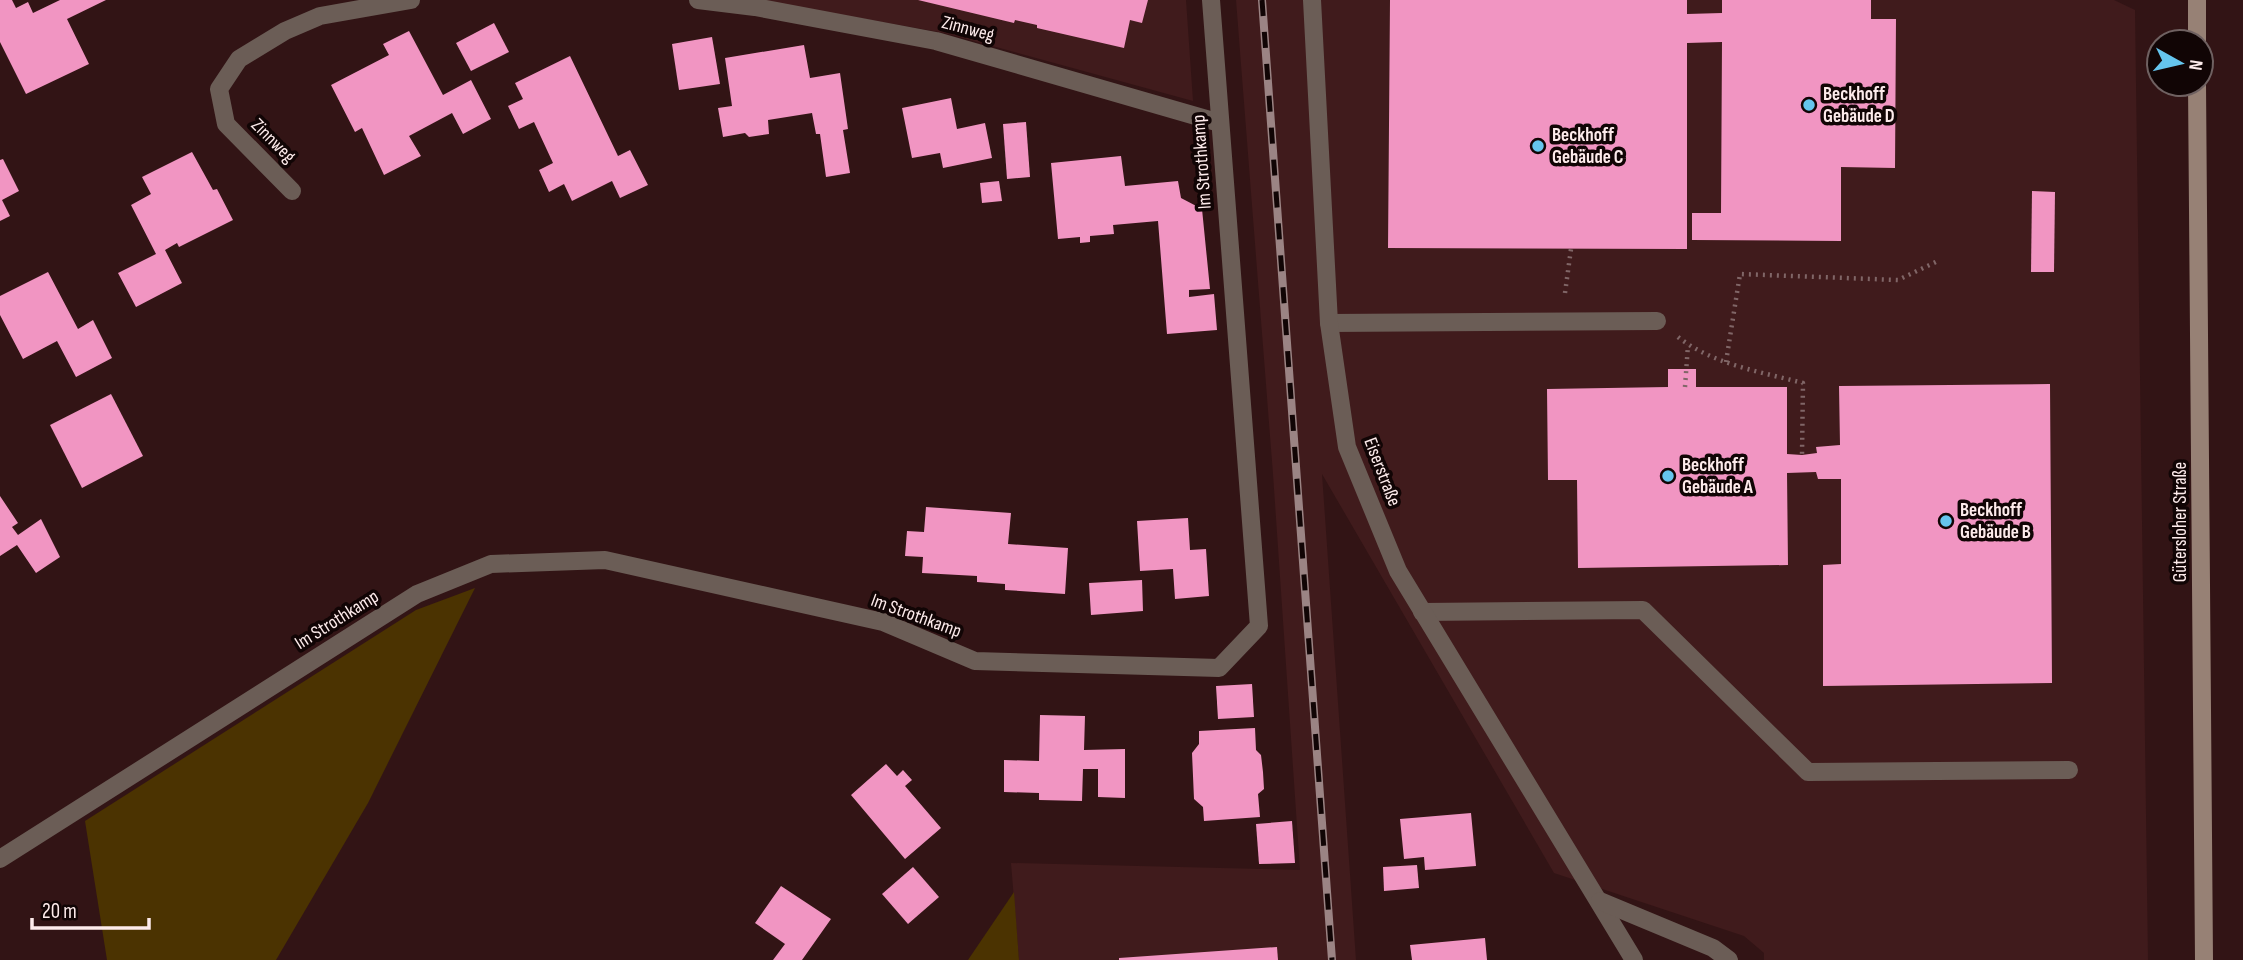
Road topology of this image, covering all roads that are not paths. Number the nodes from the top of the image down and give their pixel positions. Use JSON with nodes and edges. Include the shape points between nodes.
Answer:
{"nodes":[{"id":1,"x":411,"y":0,"type":"edge"},
{"id":2,"x":698,"y":0,"type":"edge"},
{"id":3,"x":1211,"y":0,"type":"edge"},
{"id":4,"x":1312,"y":0,"type":"edge"},
{"id":5,"x":2197,"y":0,"type":"edge"},
{"id":6,"x":2197,"y":28,"type":"edge"},
{"id":7,"x":2197,"y":98,"type":"edge"},
{"id":8,"x":1220,"y":123,"type":"junction"},
{"id":9,"x":292,"y":191,"type":"dead end"},
{"id":10,"x":1657,"y":321,"type":"road end"},
{"id":11,"x":1329,"y":323,"type":"junction"},
{"id":12,"x":1422,"y":612,"type":"junction"},
{"id":13,"x":2069,"y":770,"type":"dead end"},
{"id":14,"x":0,"y":859,"type":"edge"},
{"id":15,"x":1600,"y":901,"type":"junction"},
{"id":16,"x":1634,"y":960,"type":"edge"},
{"id":17,"x":1729,"y":960,"type":"edge"},
{"id":18,"x":2204,"y":960,"type":"edge"}],
"edges":[{"from":1,"to":9,"type":"street","name":"Zinnweg","via":[[320,16],[285,31],[239,59],[219,89],[226,124]]},
{"from":2,"to":8,"type":"street","name":"Zinnweg","via":[[936,41]]},
{"from":3,"to":8,"type":"street","name":"Im Strothkamp"},
{"from":4,"to":11,"type":"street","name":"Eiserstraße"},
{"from":5,"to":6,"type":"main road"},
{"from":7,"to":18,"type":"main road","name":"Gütersloher Straße"},
{"from":8,"to":14,"type":"street","name":"Im Strothkamp","via":[[1259,626],[1219,668],[975,661],[883,622],[605,561],[491,564],[417,594]]},
{"from":10,"to":11,"type":"street"},
{"from":11,"to":12,"type":"street","name":"Eiserstraße","via":[[1347,447],[1398,571]]},
{"from":12,"to":13,"type":"street","via":[[1643,610],[1808,772]]},
{"from":12,"to":15,"type":"street","name":"Eiserstraße"},
{"from":15,"to":16,"type":"street","name":"Eiserstraße"},
{"from":15,"to":17,"type":"street","via":[[1713,948]]}]}
